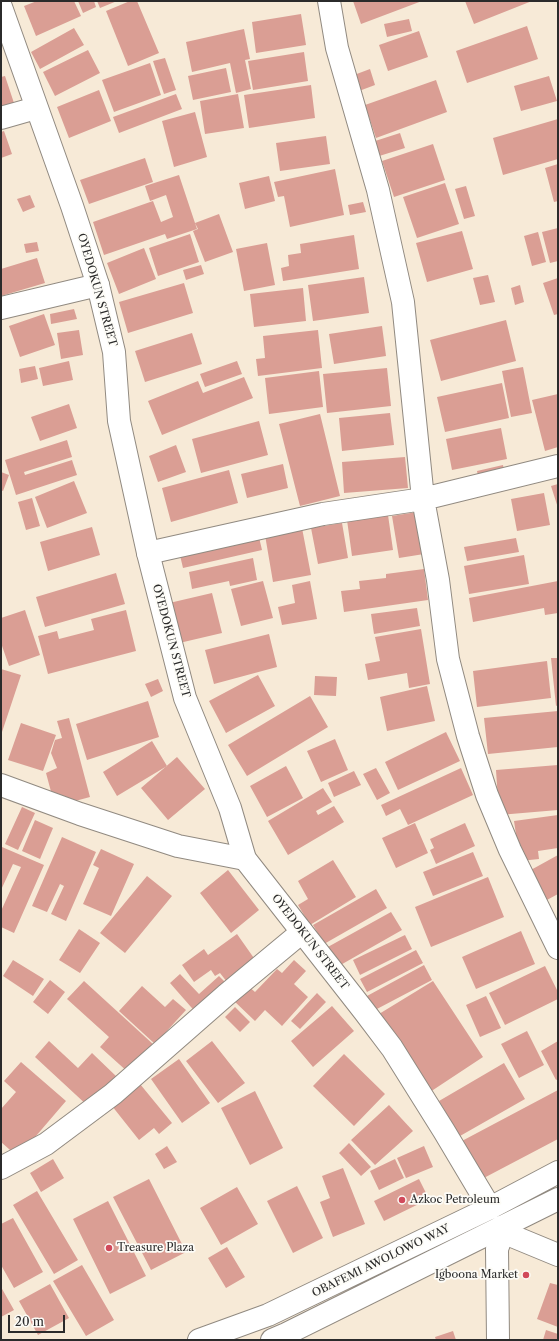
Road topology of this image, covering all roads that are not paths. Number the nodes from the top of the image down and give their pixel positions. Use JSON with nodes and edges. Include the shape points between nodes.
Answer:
{"nodes":[{"id":1,"x":329,"y":1,"type":"edge"},
{"id":2,"x":1,"y":7,"type":"edge"},
{"id":3,"x":36,"y":108,"type":"junction"},
{"id":4,"x":1,"y":118,"type":"edge"},
{"id":5,"x":98,"y":285,"type":"junction"},
{"id":6,"x":1,"y":308,"type":"edge"},
{"id":7,"x":558,"y":466,"type":"edge"},
{"id":8,"x":423,"y":499,"type":"junction"},
{"id":9,"x":148,"y":553,"type":"junction"},
{"id":10,"x":1,"y":785,"type":"edge"},
{"id":11,"x":245,"y":859,"type":"junction"},
{"id":12,"x":302,"y":932,"type":"junction"},
{"id":13,"x":558,"y":948,"type":"edge"},
{"id":14,"x":1,"y":1168,"type":"edge"},
{"id":15,"x":558,"y":1172,"type":"edge"},
{"id":16,"x":558,"y":1199,"type":"edge"},
{"id":17,"x":490,"y":1208,"type":"junction"},
{"id":18,"x":503,"y":1229,"type":"junction"},
{"id":19,"x":558,"y":1255,"type":"edge"},
{"id":20,"x":199,"y":1340,"type":"edge"},
{"id":21,"x":272,"y":1340,"type":"edge"},
{"id":22,"x":498,"y":1340,"type":"edge"}],
"edges":[{"from":1,"to":8,"type":"street","via":[[337,48],[378,190],[403,302]]},
{"from":2,"to":3,"type":"street","name":"OYEDOKUN STREET"},
{"from":3,"to":4,"type":"street"},
{"from":3,"to":5,"type":"street","name":"OYEDOKUN STREET"},
{"from":5,"to":6,"type":"street"},
{"from":5,"to":9,"type":"street","name":"OYEDOKUN STREET","via":[[114,352],[119,421]]},
{"from":7,"to":8,"type":"street"},
{"from":8,"to":9,"type":"street","via":[[323,514]]},
{"from":8,"to":13,"type":"street","via":[[438,580],[448,659],[468,736],[487,795],[510,850]]},
{"from":9,"to":11,"type":"street","name":"OYEDOKUN STREET","via":[[185,698],[230,808]]},
{"from":10,"to":11,"type":"street","via":[[178,846]]},
{"from":11,"to":12,"type":"street","name":"OYEDOKUN STREET"},
{"from":12,"to":14,"type":"street","via":[[113,1094],[46,1144]]},
{"from":12,"to":17,"type":"street","name":"OYEDOKUN STREET","via":[[392,1048]]},
{"from":15,"to":17,"type":"street","name":"OBAFEMI AWOLOWO WAY"},
{"from":16,"to":18,"type":"street","name":"OBAFEMI AWOLOWO WAY"},
{"from":17,"to":20,"type":"street","name":"OBAFEMI AWOLOWO WAY","via":[[268,1315]]},
{"from":18,"to":19,"type":"street","via":[[512,1236]]},
{"from":18,"to":21,"type":"street","name":"OBAFEMI AWOLOWO WAY"},
{"from":18,"to":22,"type":"street","via":[[497,1249]]}]}
